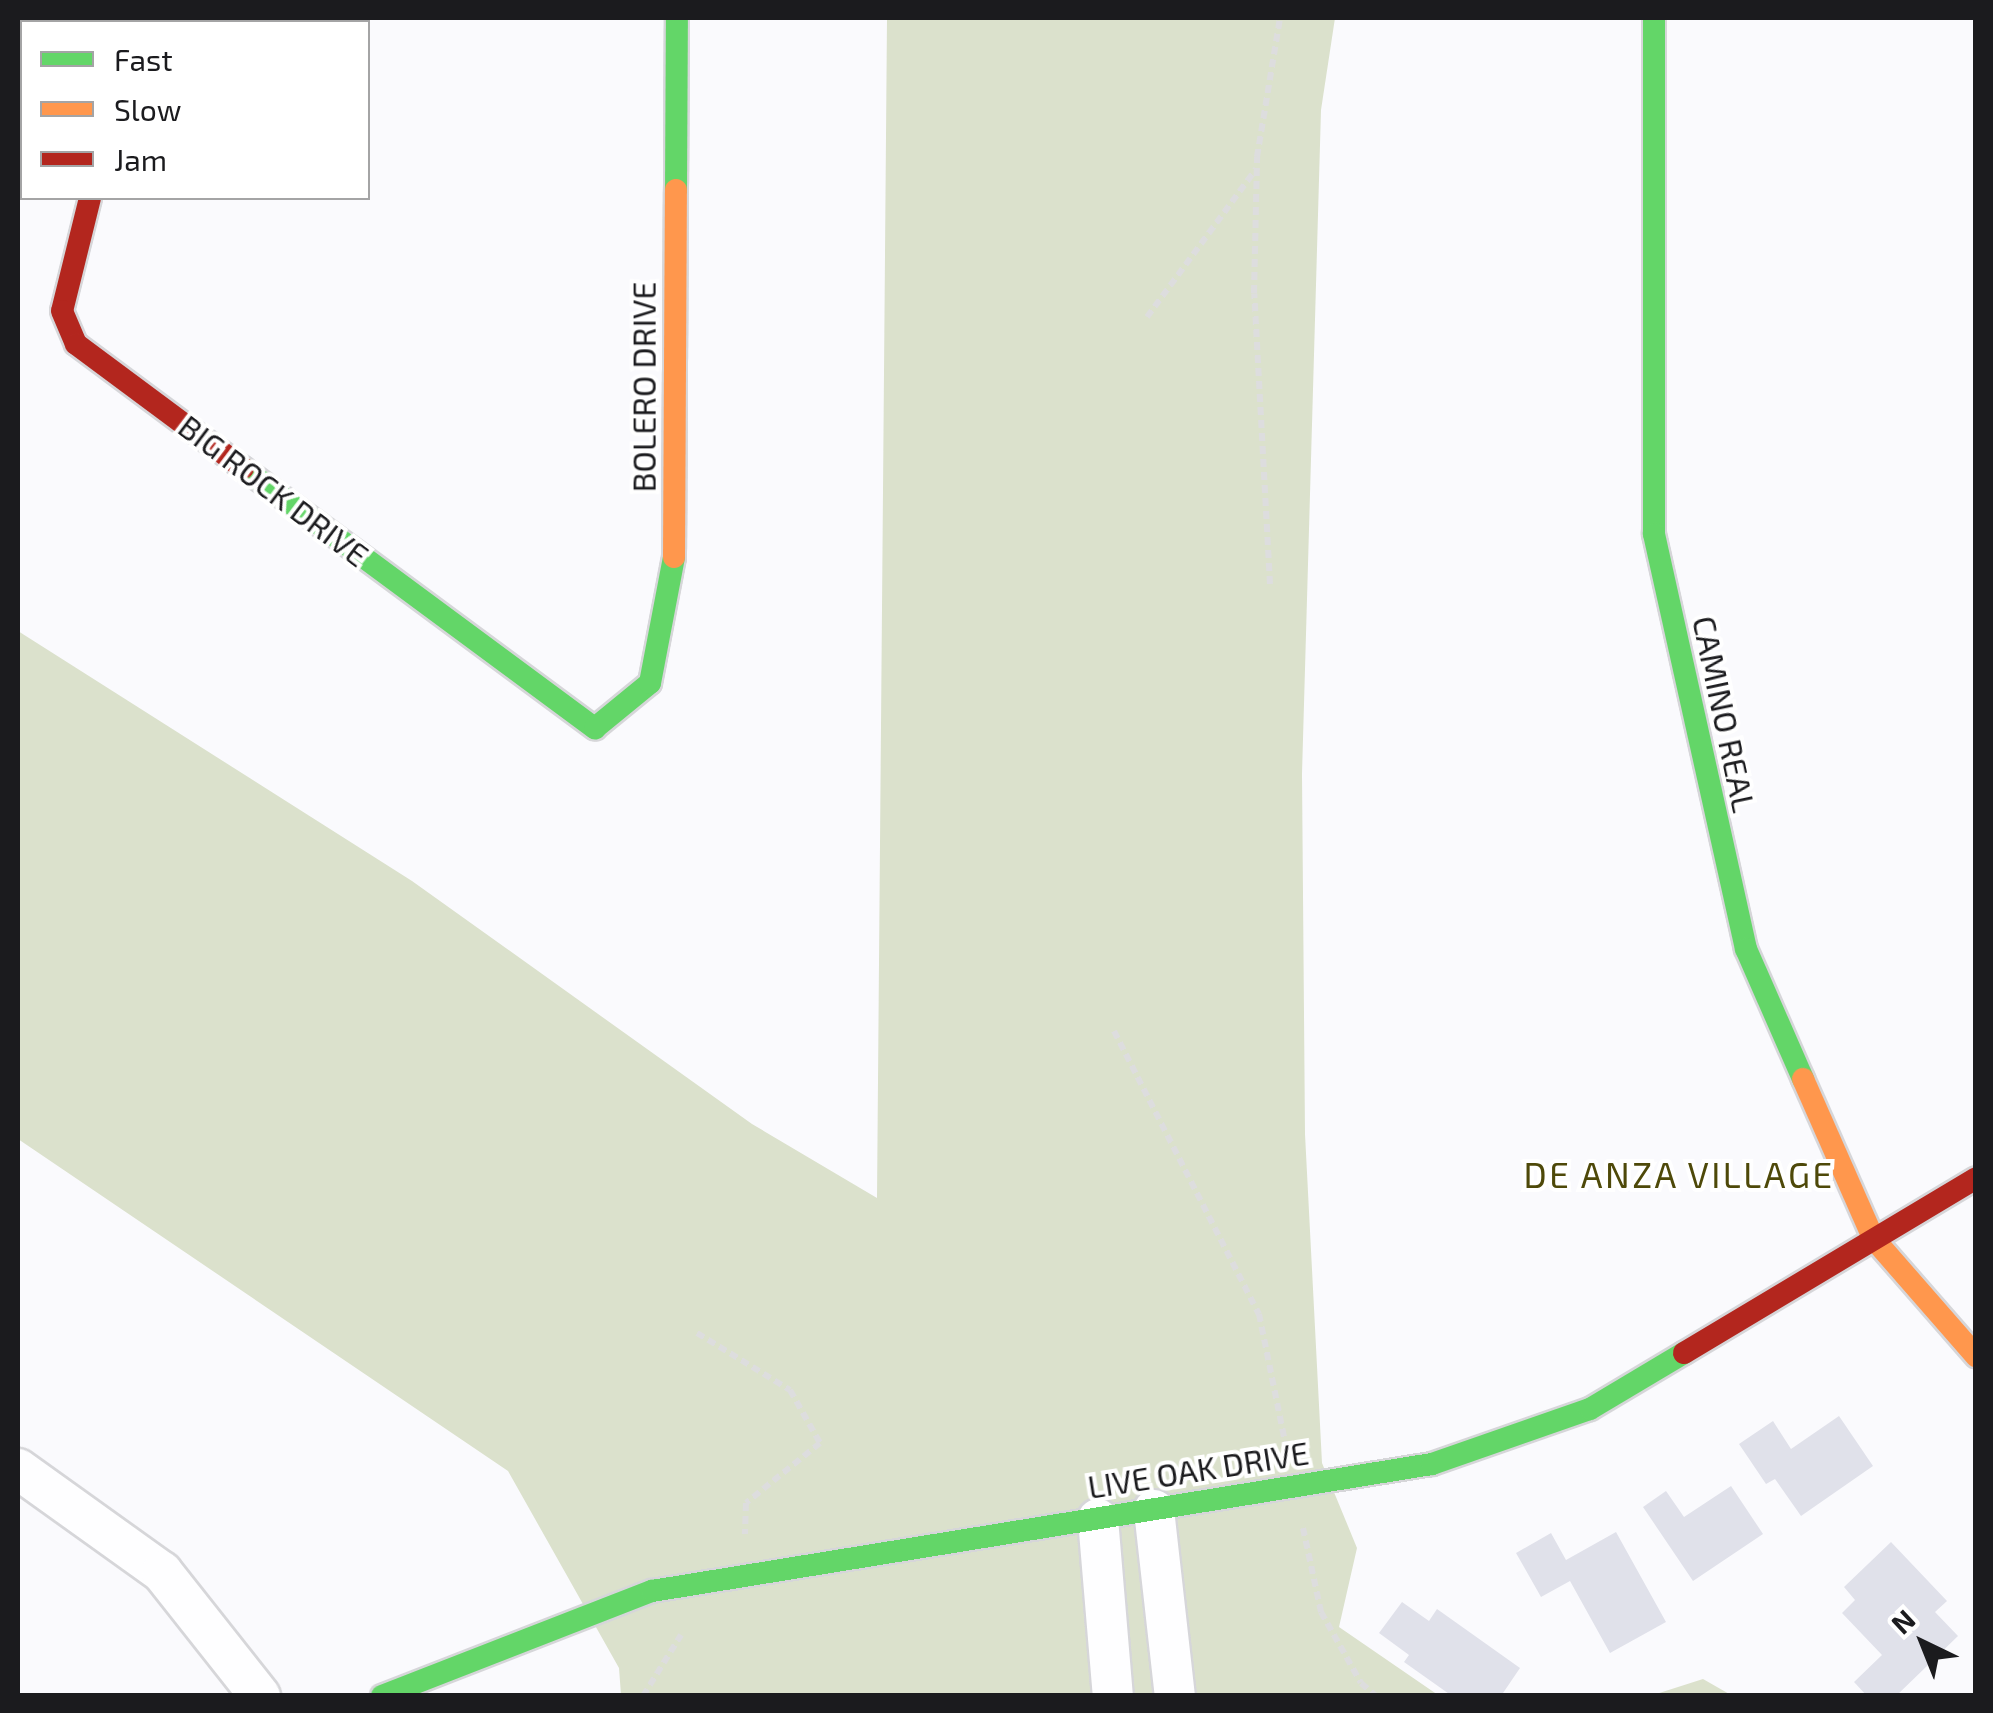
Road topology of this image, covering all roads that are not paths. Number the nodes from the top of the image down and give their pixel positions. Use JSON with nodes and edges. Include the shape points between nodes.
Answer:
{"nodes":[{"id":1,"x":677,"y":18,"type":"edge"},
{"id":2,"x":1654,"y":18,"type":"edge"},
{"id":3,"x":90,"y":200,"type":"edge"},
{"id":4,"x":595,"y":728,"type":"joint"},
{"id":5,"x":1976,"y":1178,"type":"edge"},
{"id":6,"x":1873,"y":1238,"type":"junction"},
{"id":7,"x":1976,"y":1356,"type":"edge"},
{"id":8,"x":18,"y":1469,"type":"edge"},
{"id":9,"x":1154,"y":1510,"type":"junction"},
{"id":10,"x":1098,"y":1519,"type":"junction"},
{"id":11,"x":1174,"y":1685,"type":"edge"},
{"id":12,"x":1113,"y":1688,"type":"edge"},
{"id":13,"x":260,"y":1696,"type":"edge"},
{"id":14,"x":382,"y":1696,"type":"edge"}],
"edges":[{"from":1,"to":4,"type":"street","name":"BOLERO DRIVE","via":[[674,568],[650,683]]},
{"from":2,"to":6,"type":"street","name":"CAMINO REAL","via":[[1654,534],[1746,949]]},
{"from":3,"to":4,"type":"street","name":"BIG ROCK DRIVE","via":[[62,310],[76,344]]},
{"from":5,"to":6,"type":"street","name":"LIVE OAK DRIVE"},
{"from":6,"to":7,"type":"street","name":"CAMINO REAL"},
{"from":6,"to":9,"type":"street","name":"LIVE OAK DRIVE","via":[[1590,1409],[1432,1464]]},
{"from":8,"to":13,"type":"street","via":[[162,1572]]},
{"from":9,"to":10,"type":"street","name":"LIVE OAK DRIVE"},
{"from":9,"to":11,"type":"street"},
{"from":10,"to":12,"type":"street"},
{"from":10,"to":14,"type":"street","name":"LIVE OAK DRIVE","via":[[652,1592]]},
{"from":11,"to":12,"type":"street"}]}
